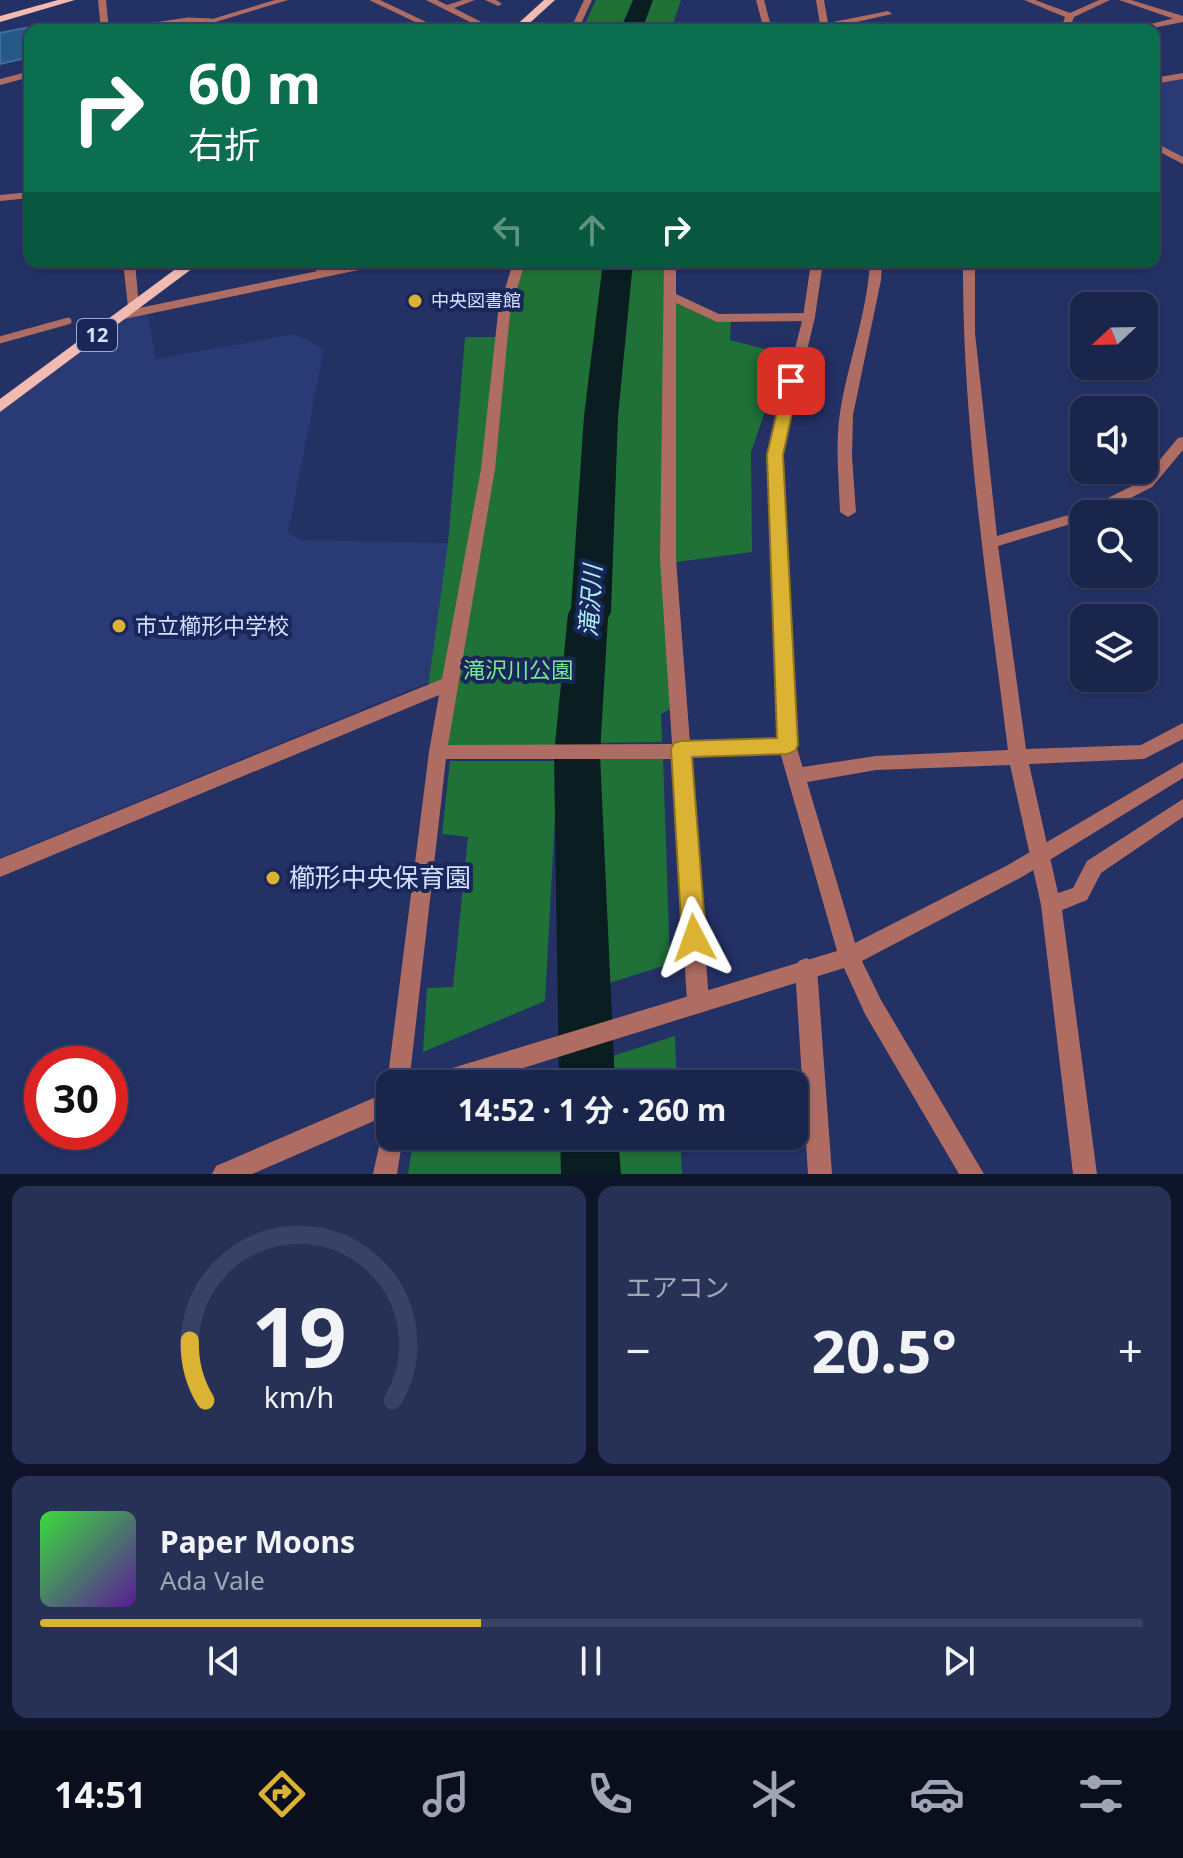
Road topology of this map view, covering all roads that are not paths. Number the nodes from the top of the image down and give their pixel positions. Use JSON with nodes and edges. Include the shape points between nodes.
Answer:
{"nodes":[{"id":1,"x":70,"y":0,"type":"edge"},
{"id":2,"x":102,"y":0,"type":"edge"},
{"id":3,"x":284,"y":0,"type":"edge"},
{"id":4,"x":373,"y":0,"type":"edge"},
{"id":5,"x":430,"y":0,"type":"edge"},
{"id":6,"x":471,"y":0,"type":"edge"},
{"id":7,"x":550,"y":0,"type":"edge"},
{"id":8,"x":588,"y":0,"type":"edge"},
{"id":9,"x":760,"y":0,"type":"edge"},
{"id":10,"x":820,"y":0,"type":"edge"},
{"id":11,"x":1028,"y":0,"type":"edge"},
{"id":12,"x":1106,"y":0,"type":"edge"},
{"id":13,"x":1123,"y":0,"type":"edge"},
{"id":14,"x":447,"y":8,"type":"junction"},
{"id":15,"x":888,"y":14,"type":"dead end"},
{"id":16,"x":1070,"y":16,"type":"junction"},
{"id":17,"x":0,"y":19,"type":"edge"},
{"id":18,"x":1183,"y":19,"type":"edge"},
{"id":19,"x":211,"y":21,"type":"junction"},
{"id":20,"x":104,"y":24,"type":"edge"},
{"id":21,"x":161,"y":24,"type":"edge"},
{"id":22,"x":201,"y":24,"type":"edge"},
{"id":23,"x":426,"y":24,"type":"edge"},
{"id":24,"x":480,"y":24,"type":"edge"},
{"id":25,"x":523,"y":24,"type":"edge"},
{"id":26,"x":577,"y":24,"type":"edge"},
{"id":27,"x":766,"y":24,"type":"edge"},
{"id":28,"x":824,"y":24,"type":"edge"},
{"id":29,"x":843,"y":24,"type":"edge"},
{"id":30,"x":1067,"y":24,"type":"edge"},
{"id":31,"x":1159,"y":24,"type":"edge"},
{"id":32,"x":24,"y":76,"type":"edge"},
{"id":33,"x":1183,"y":76,"type":"edge"},
{"id":34,"x":1160,"y":80,"type":"edge"},
{"id":35,"x":0,"y":82,"type":"edge"},
{"id":36,"x":1160,"y":148,"type":"edge"},
{"id":37,"x":1183,"y":161,"type":"edge"},
{"id":38,"x":24,"y":196,"type":"edge"},
{"id":39,"x":1,"y":199,"type":"edge"},
{"id":40,"x":129,"y":268,"type":"edge"},
{"id":41,"x":186,"y":268,"type":"edge"},
{"id":42,"x":320,"y":268,"type":"edge"},
{"id":43,"x":517,"y":268,"type":"edge"},
{"id":44,"x":670,"y":268,"type":"edge"},
{"id":45,"x":816,"y":268,"type":"edge"},
{"id":46,"x":875,"y":268,"type":"edge"},
{"id":47,"x":969,"y":268,"type":"edge"},
{"id":48,"x":670,"y":296,"type":"junction"},
{"id":49,"x":129,"y":311,"type":"junction"},
{"id":50,"x":809,"y":317,"type":"junction"},
{"id":51,"x":68,"y":321,"type":"dead end"},
{"id":52,"x":0,"y":340,"type":"edge"},
{"id":53,"x":0,"y":407,"type":"edge"},
{"id":54,"x":1183,"y":441,"type":"edge"},
{"id":55,"x":1114,"y":500,"type":"edge"},
{"id":56,"x":848,"y":512,"type":"dead end"},
{"id":57,"x":1070,"y":519,"type":"edge"},
{"id":58,"x":990,"y":543,"type":"junction"},
{"id":59,"x":450,"y":683,"type":"junction"},
{"id":60,"x":1183,"y":730,"type":"edge"},
{"id":61,"x":787,"y":745,"type":"junction"},
{"id":62,"x":681,"y":749,"type":"junction"},
{"id":63,"x":438,"y":752,"type":"junction"},
{"id":64,"x":1018,"y":758,"type":"junction"},
{"id":65,"x":1183,"y":769,"type":"edge"},
{"id":66,"x":796,"y":776,"type":"junction"},
{"id":67,"x":1183,"y":807,"type":"edge"},
{"id":68,"x":0,"y":868,"type":"edge"},
{"id":69,"x":1051,"y":905,"type":"junction"},
{"id":70,"x":849,"y":957,"type":"junction"},
{"id":71,"x":806,"y":968,"type":"junction"},
{"id":72,"x":698,"y":1001,"type":"junction"},
{"id":73,"x":400,"y":1070,"type":"edge"},
{"id":74,"x":480,"y":1070,"type":"edge"},
{"id":75,"x":376,"y":1108,"type":"edge"},
{"id":76,"x":389,"y":1150,"type":"edge"},
{"id":77,"x":224,"y":1174,"type":"edge"},
{"id":78,"x":385,"y":1174,"type":"edge"},
{"id":79,"x":820,"y":1174,"type":"edge"},
{"id":80,"x":972,"y":1174,"type":"edge"},
{"id":81,"x":1085,"y":1174,"type":"edge"}],
"edges":[{"from":1,"to":17,"type":"main road"},
{"from":2,"to":20,"type":"street"},
{"from":3,"to":19,"type":"street"},
{"from":4,"to":23,"type":"street"},
{"from":5,"to":14,"type":"street"},
{"from":6,"to":14,"type":"street"},
{"from":7,"to":25,"type":"main road"},
{"from":8,"to":26,"type":"street"},
{"from":9,"to":27,"type":"street"},
{"from":10,"to":28,"type":"street"},
{"from":11,"to":16,"type":"street"},
{"from":12,"to":16,"type":"street"},
{"from":13,"to":18,"type":"street"},
{"from":14,"to":24,"type":"street"},
{"from":15,"to":29,"type":"street"},
{"from":16,"to":30,"type":"street"},
{"from":18,"to":31,"type":"street"},
{"from":19,"to":21,"type":"lane"},
{"from":19,"to":22,"type":"street"},
{"from":32,"to":35,"type":"street"},
{"from":33,"to":34,"type":"street"},
{"from":36,"to":37,"type":"street"},
{"from":38,"to":39,"type":"street"},
{"from":40,"to":49,"type":"street"},
{"from":41,"to":49,"type":"main road","number":"12"},
{"from":42,"to":49,"type":"street"},
{"from":43,"to":59,"type":"street","via":[[504,313],[488,469]]},
{"from":44,"to":48,"type":"street"},
{"from":45,"to":50,"type":"street"},
{"from":46,"to":56,"type":"street","via":[[862,356],[848,403]]},
{"from":47,"to":58,"type":"street","via":[[969,333]]},
{"from":48,"to":50,"type":"street","via":[[717,318]]},
{"from":48,"to":62,"type":"street","via":[[668,559]]},
{"from":49,"to":53,"type":"main road","number":"12"},
{"from":50,"to":61,"type":"street","via":[[775,455]]},
{"from":51,"to":52,"type":"lane"},
{"from":54,"to":55,"type":"street","via":[[1147,484]]},
{"from":57,"to":58,"type":"street"},
{"from":58,"to":64,"type":"street"},
{"from":59,"to":63,"type":"street"},
{"from":59,"to":68,"type":"street"},
{"from":60,"to":64,"type":"street","via":[[1144,752]]},
{"from":61,"to":62,"type":"street"},
{"from":61,"to":66,"type":"street"},
{"from":62,"to":63,"type":"street"},
{"from":62,"to":72,"type":"street"},
{"from":63,"to":73,"type":"street"},
{"from":64,"to":66,"type":"street","via":[[876,763]]},
{"from":64,"to":69,"type":"street"},
{"from":65,"to":70,"type":"street","via":[[1015,871]]},
{"from":66,"to":70,"type":"street"},
{"from":67,"to":69,"type":"street","via":[[1094,867],[1080,894]]},
{"from":69,"to":81,"type":"street"},
{"from":70,"to":71,"type":"street"},
{"from":70,"to":80,"type":"street"},
{"from":71,"to":72,"type":"street"},
{"from":71,"to":79,"type":"street"},
{"from":72,"to":74,"type":"street"},
{"from":75,"to":77,"type":"street"},
{"from":76,"to":78,"type":"street"}]}
